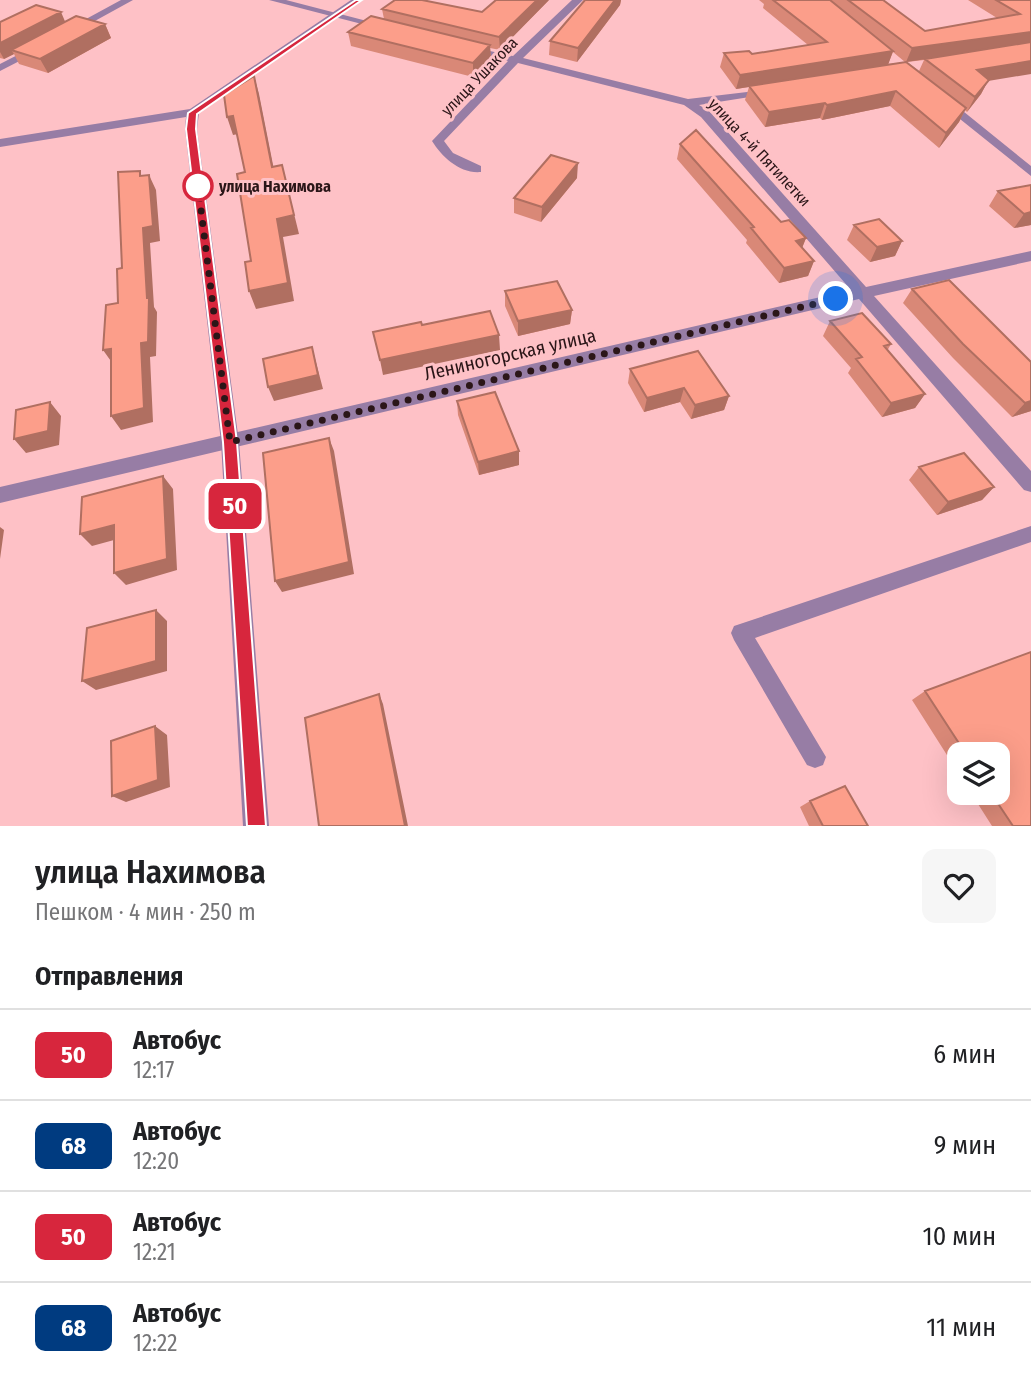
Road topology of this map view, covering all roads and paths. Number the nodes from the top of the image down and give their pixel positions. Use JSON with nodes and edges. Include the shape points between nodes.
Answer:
{"nodes":[{"id":1,"x":128,"y":0,"type":"edge"},
{"id":2,"x":274,"y":0,"type":"edge"},
{"id":3,"x":358,"y":0,"type":"edge"},
{"id":4,"x":578,"y":0,"type":"edge"},
{"id":5,"x":335,"y":15,"type":"junction"},
{"id":6,"x":400,"y":30,"type":"edge"},
{"id":7,"x":58,"y":37,"type":"edge"},
{"id":8,"x":47,"y":43,"type":"edge"},
{"id":9,"x":452,"y":43,"type":"edge"},
{"id":10,"x":516,"y":59,"type":"junction"},
{"id":11,"x":0,"y":68,"type":"edge"},
{"id":12,"x":783,"y":88,"type":"edge"},
{"id":13,"x":937,"y":95,"type":"edge"},
{"id":14,"x":688,"y":103,"type":"junction"},
{"id":15,"x":193,"y":113,"type":"junction"},
{"id":16,"x":0,"y":143,"type":"edge"},
{"id":17,"x":476,"y":169,"type":"dead end"},
{"id":18,"x":1031,"y":172,"type":"edge"},
{"id":19,"x":1031,"y":256,"type":"edge"},
{"id":20,"x":862,"y":293,"type":"junction"},
{"id":21,"x":230,"y":442,"type":"junction"},
{"id":22,"x":1031,"y":484,"type":"edge"},
{"id":23,"x":0,"y":495,"type":"edge"},
{"id":24,"x":1031,"y":534,"type":"edge"},
{"id":25,"x":815,"y":757,"type":"dead end"},
{"id":26,"x":257,"y":826,"type":"edge"}],
"edges":[{"from":1,"to":7,"type":"street"},
{"from":2,"to":5,"type":"street"},
{"from":3,"to":5,"type":"street"},
{"from":4,"to":10,"type":"street","name":"улица Ушакова"},
{"from":5,"to":6,"type":"street"},
{"from":5,"to":15,"type":"street"},
{"from":8,"to":11,"type":"street"},
{"from":9,"to":10,"type":"street","name":"улица 4-й Пятилетки"},
{"from":10,"to":14,"type":"street","name":"улица 4-й Пятилетки"},
{"from":10,"to":17,"type":"street","name":"улица Ушакова","via":[[438,141],[448,156]]},
{"from":12,"to":14,"type":"street"},
{"from":13,"to":18,"type":"street"},
{"from":14,"to":20,"type":"street","name":"улица 4-й Пятилетки","via":[[705,114]]},
{"from":15,"to":16,"type":"street"},
{"from":15,"to":21,"type":"street","via":[[191,129]]},
{"from":19,"to":20,"type":"street","name":"Лениногорская улица"},
{"from":20,"to":21,"type":"street","name":"Лениногорская улица"},
{"from":20,"to":22,"type":"street","name":"улица 4-й Пятилетки"},
{"from":21,"to":23,"type":"street","name":"Лениногорская улица"},
{"from":21,"to":26,"type":"street"},
{"from":24,"to":25,"type":"lane","via":[[741,633]]}]}
